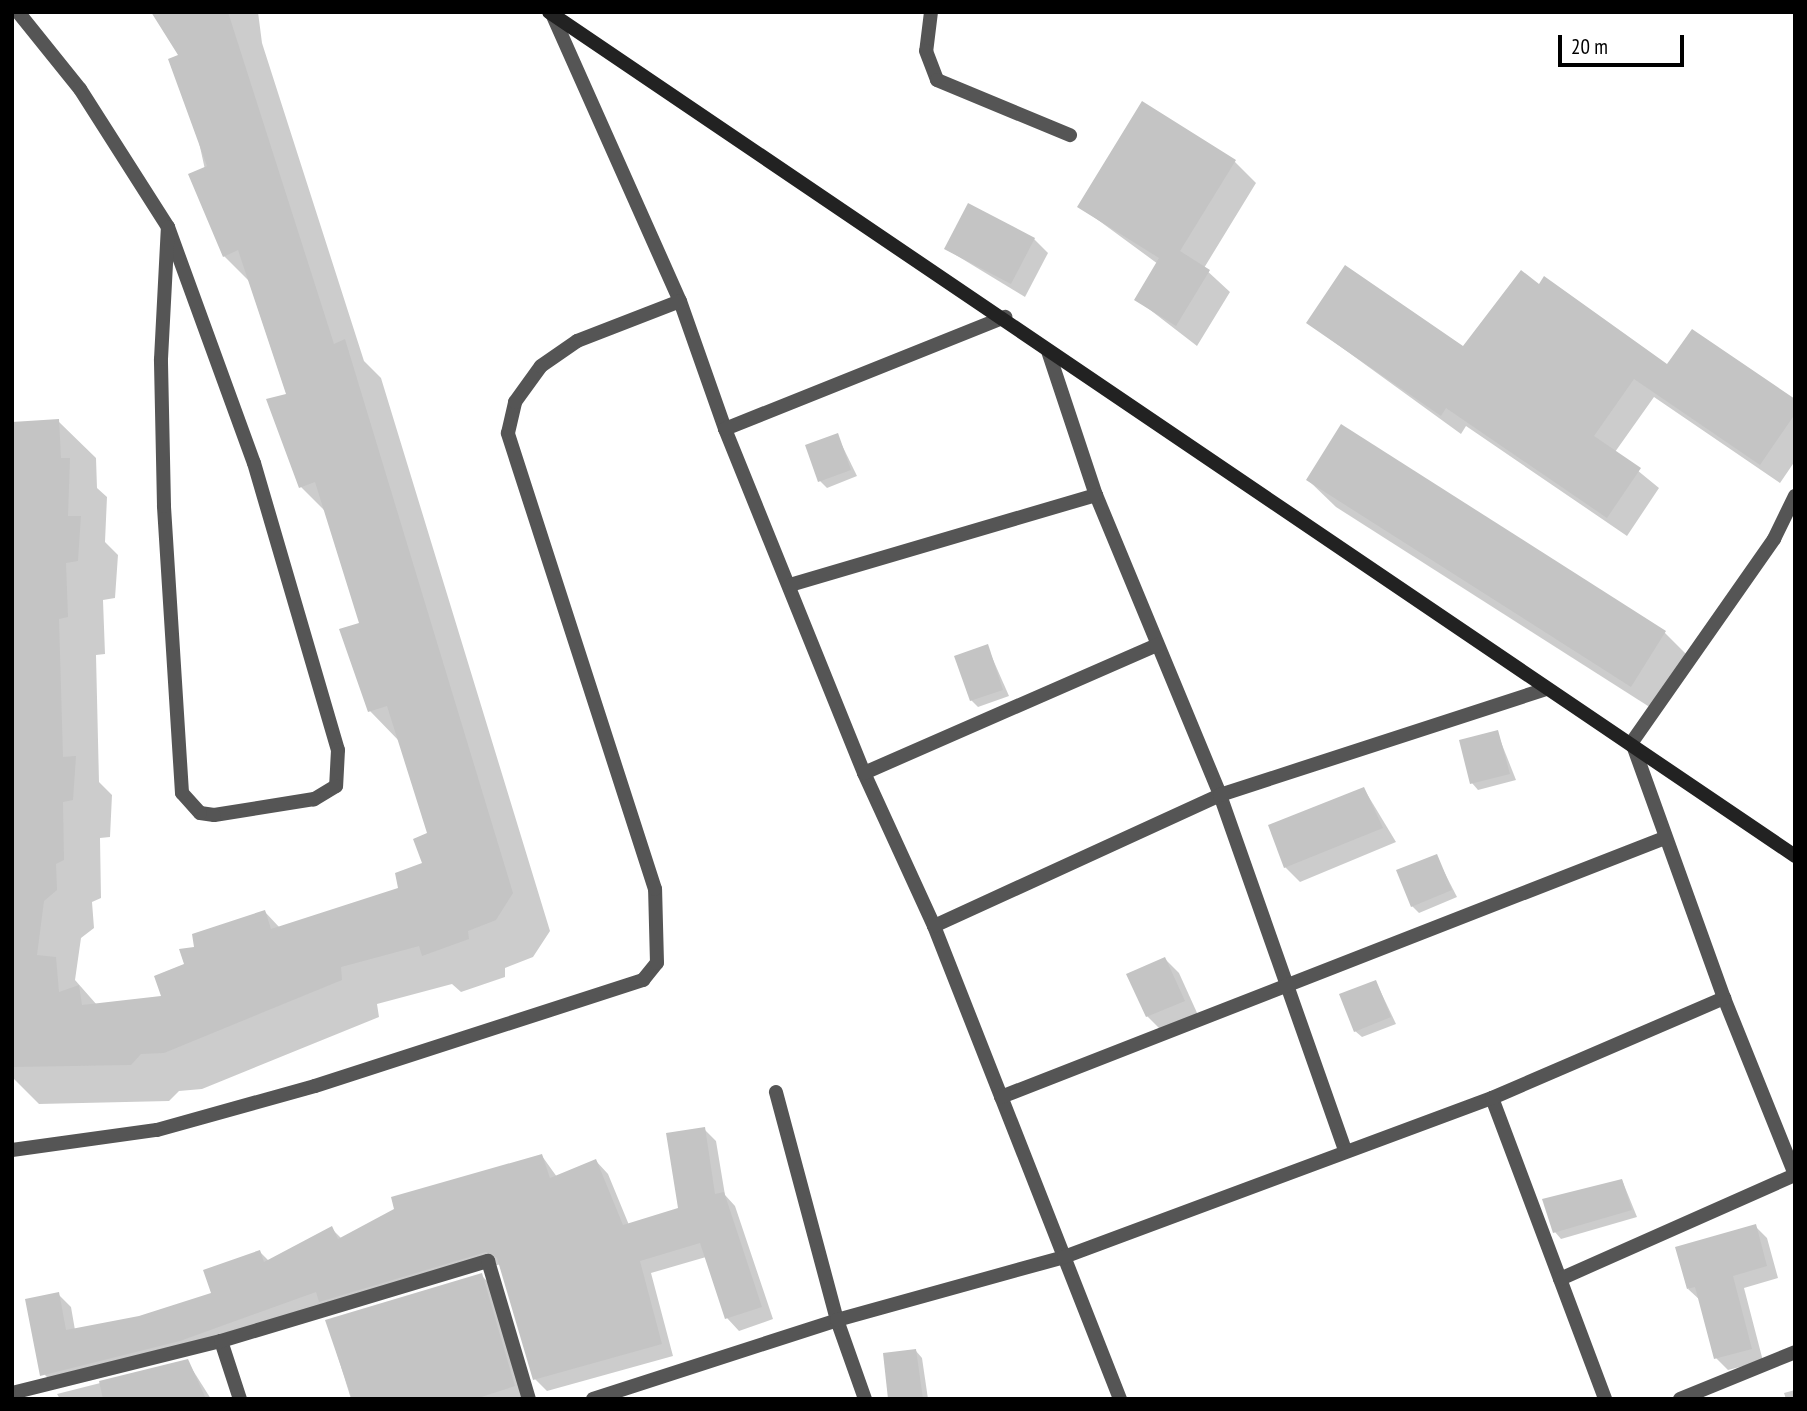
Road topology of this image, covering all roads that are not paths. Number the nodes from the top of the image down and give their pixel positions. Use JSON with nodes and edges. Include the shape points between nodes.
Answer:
{"nodes":[{"id":1,"x":18,"y":12,"type":"edge"},
{"id":2,"x":931,"y":12,"type":"edge"},
{"id":3,"x":551,"y":14,"type":"edge"},
{"id":4,"x":1070,"y":135,"type":"dead end"},
{"id":5,"x":168,"y":227,"type":"junction"},
{"id":6,"x":680,"y":301,"type":"junction"},
{"id":7,"x":1005,"y":317,"type":"junction"},
{"id":8,"x":1048,"y":351,"type":"junction"},
{"id":9,"x":725,"y":429,"type":"junction"},
{"id":10,"x":1096,"y":495,"type":"junction"},
{"id":11,"x":1795,"y":496,"type":"edge"},
{"id":12,"x":790,"y":585,"type":"junction"},
{"id":13,"x":1157,"y":645,"type":"junction"},
{"id":14,"x":1544,"y":690,"type":"junction"},
{"id":15,"x":1632,"y":742,"type":"junction"},
{"id":16,"x":863,"y":773,"type":"junction"},
{"id":17,"x":1220,"y":795,"type":"junction"},
{"id":18,"x":1662,"y":839,"type":"junction"},
{"id":19,"x":1795,"y":856,"type":"edge"},
{"id":20,"x":934,"y":926,"type":"junction"},
{"id":21,"x":1287,"y":989,"type":"junction"},
{"id":22,"x":1724,"y":998,"type":"junction"},
{"id":23,"x":776,"y":1092,"type":"dead end"},
{"id":24,"x":1001,"y":1097,"type":"junction"},
{"id":25,"x":1492,"y":1098,"type":"junction"},
{"id":26,"x":12,"y":1150,"type":"edge"},
{"id":27,"x":1345,"y":1150,"type":"junction"},
{"id":28,"x":1795,"y":1175,"type":"edge"},
{"id":29,"x":1064,"y":1257,"type":"junction"},
{"id":30,"x":1560,"y":1279,"type":"junction"},
{"id":31,"x":837,"y":1320,"type":"junction"},
{"id":32,"x":221,"y":1341,"type":"junction"},
{"id":33,"x":1795,"y":1352,"type":"edge"},
{"id":34,"x":12,"y":1393,"type":"edge"},
{"id":35,"x":240,"y":1399,"type":"edge"},
{"id":36,"x":529,"y":1399,"type":"edge"},
{"id":37,"x":593,"y":1399,"type":"edge"},
{"id":38,"x":865,"y":1399,"type":"edge"},
{"id":39,"x":1120,"y":1399,"type":"edge"},
{"id":40,"x":1605,"y":1399,"type":"edge"},
{"id":41,"x":1680,"y":1399,"type":"edge"}],
"edges":[{"from":1,"to":5,"type":"street","via":[[80,89]]},
{"from":2,"to":4,"type":"street","via":[[926,51],[937,80]]},
{"from":3,"to":6,"type":"street"},
{"from":3,"to":7,"type":"main road"},
{"from":5,"to":5,"type":"street","via":[[254,463],[338,750],[336,786],[314,799],[214,815],[200,813],[182,793],[164,493]]},
{"from":6,"to":9,"type":"street"},
{"from":6,"to":26,"type":"street","via":[[577,341],[541,366],[514,402],[508,433],[655,889],[660,929],[650,971],[643,980],[170,1126]]},
{"from":7,"to":8,"type":"main road"},
{"from":7,"to":9,"type":"street"},
{"from":8,"to":10,"type":"street"},
{"from":8,"to":14,"type":"main road"},
{"from":9,"to":12,"type":"street"},
{"from":10,"to":12,"type":"street"},
{"from":10,"to":13,"type":"street"},
{"from":11,"to":15,"type":"street","via":[[1774,540]]},
{"from":12,"to":16,"type":"street"},
{"from":13,"to":16,"type":"street"},
{"from":13,"to":17,"type":"street"},
{"from":14,"to":15,"type":"main road"},
{"from":14,"to":17,"type":"street"},
{"from":15,"to":18,"type":"street"},
{"from":15,"to":19,"type":"main road"},
{"from":16,"to":20,"type":"street"},
{"from":17,"to":20,"type":"street"},
{"from":17,"to":21,"type":"street"},
{"from":18,"to":21,"type":"street"},
{"from":18,"to":22,"type":"street"},
{"from":20,"to":24,"type":"street"},
{"from":21,"to":24,"type":"street"},
{"from":21,"to":27,"type":"street"},
{"from":22,"to":25,"type":"street"},
{"from":22,"to":28,"type":"street"},
{"from":23,"to":31,"type":"street"},
{"from":24,"to":29,"type":"street"},
{"from":25,"to":27,"type":"street"},
{"from":25,"to":30,"type":"street"},
{"from":27,"to":29,"type":"street"},
{"from":28,"to":30,"type":"street"},
{"from":29,"to":31,"type":"street"},
{"from":29,"to":39,"type":"street"},
{"from":30,"to":40,"type":"street"},
{"from":31,"to":37,"type":"street"},
{"from":31,"to":38,"type":"street"},
{"from":32,"to":34,"type":"street"},
{"from":32,"to":35,"type":"street"},
{"from":32,"to":36,"type":"street","via":[[488,1261]]},
{"from":33,"to":41,"type":"street"}]}
